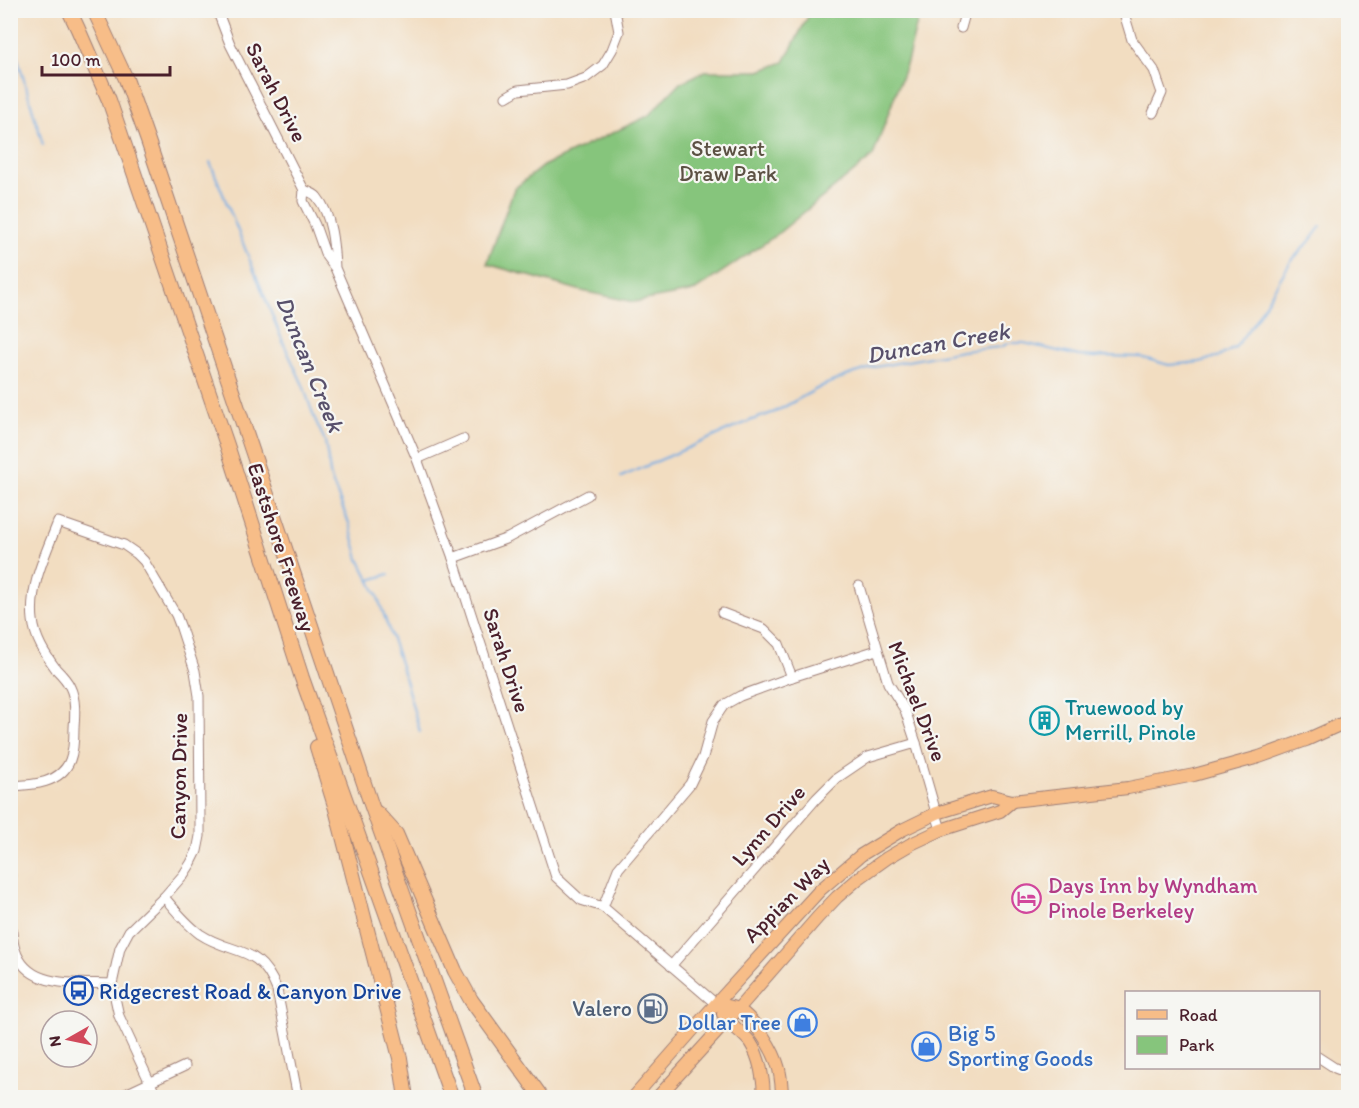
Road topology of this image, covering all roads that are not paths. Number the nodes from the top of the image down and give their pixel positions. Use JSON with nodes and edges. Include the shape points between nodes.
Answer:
{"nodes":[{"id":1,"x":69,"y":10,"type":"edge"},
{"id":2,"x":94,"y":10,"type":"edge"},
{"id":3,"x":217,"y":10,"type":"edge"},
{"id":4,"x":615,"y":10,"type":"edge"},
{"id":5,"x":966,"y":10,"type":"edge"},
{"id":6,"x":1123,"y":10,"type":"edge"},
{"id":7,"x":961,"y":28,"type":"dead end"},
{"id":8,"x":506,"y":97,"type":"dead end"},
{"id":9,"x":1153,"y":113,"type":"dead end"},
{"id":10,"x":304,"y":190,"type":"junction"},
{"id":11,"x":335,"y":268,"type":"junction"},
{"id":12,"x":463,"y":439,"type":"dead end"},
{"id":13,"x":417,"y":459,"type":"junction"},
{"id":14,"x":588,"y":495,"type":"dead end"},
{"id":15,"x":453,"y":558,"type":"junction"},
{"id":16,"x":859,"y":586,"type":"dead end"},
{"id":17,"x":722,"y":613,"type":"dead end"},
{"id":18,"x":877,"y":650,"type":"junction"},
{"id":19,"x":792,"y":677,"type":"junction"},
{"id":20,"x":302,"y":678,"type":"junction"},
{"id":21,"x":1348,"y":721,"type":"edge"},
{"id":22,"x":916,"y":743,"type":"junction"},
{"id":23,"x":10,"y":786,"type":"edge"},
{"id":24,"x":1012,"y":801,"type":"junction"},
{"id":25,"x":372,"y":807,"type":"junction"},
{"id":26,"x":937,"y":813,"type":"junction"},
{"id":27,"x":941,"y":830,"type":"junction"},
{"id":28,"x":10,"y":861,"type":"edge"},
{"id":29,"x":164,"y":897,"type":"junction"},
{"id":30,"x":603,"y":907,"type":"junction"},
{"id":31,"x":672,"y":966,"type":"junction"},
{"id":32,"x":112,"y":984,"type":"junction"},
{"id":33,"x":716,"y":1004,"type":"junction"},
{"id":34,"x":738,"y":1009,"type":"junction"},
{"id":35,"x":727,"y":1020,"type":"junction"},
{"id":36,"x":1320,"y":1058,"type":"edge"},
{"id":37,"x":186,"y":1066,"type":"dead end"},
{"id":38,"x":1348,"y":1073,"type":"edge"},
{"id":39,"x":149,"y":1082,"type":"junction"},
{"id":40,"x":117,"y":1098,"type":"edge"},
{"id":41,"x":157,"y":1098,"type":"edge"},
{"id":42,"x":298,"y":1098,"type":"edge"},
{"id":43,"x":406,"y":1098,"type":"edge"},
{"id":44,"x":452,"y":1098,"type":"edge"},
{"id":45,"x":476,"y":1098,"type":"edge"},
{"id":46,"x":542,"y":1098,"type":"edge"},
{"id":47,"x":633,"y":1098,"type":"edge"},
{"id":48,"x":657,"y":1098,"type":"edge"},
{"id":49,"x":764,"y":1098,"type":"edge"},
{"id":50,"x":782,"y":1098,"type":"edge"}],
"edges":[{"from":1,"to":20,"type":"highway","name":"Eastshore Freeway","via":[[126,148]]},
{"from":2,"to":25,"type":"highway","name":"Eastshore Freeway","via":[[126,79],[148,141]]},
{"from":3,"to":10,"type":"street","name":"Sarah Drive","via":[[230,44]]},
{"from":4,"to":8,"type":"street","via":[[619,32],[612,50],[586,78],[567,85],[518,90]]},
{"from":5,"to":7,"type":"street"},
{"from":6,"to":9,"type":"street","via":[[1132,40],[1154,70],[1162,93]]},
{"from":10,"to":11,"type":"street","name":"Sarah Drive","via":[[303,201],[323,250]]},
{"from":10,"to":11,"type":"street","name":"Sarah Drive","via":[[316,195],[324,209],[334,242]]},
{"from":11,"to":13,"type":"street","name":"Sarah Drive"},
{"from":12,"to":13,"type":"street"},
{"from":13,"to":15,"type":"street","name":"Sarah Drive"},
{"from":14,"to":15,"type":"street","via":[[508,538]]},
{"from":15,"to":30,"type":"street","name":"Sarah Drive","via":[[556,877],[581,900]]},
{"from":16,"to":18,"type":"street","name":"Michael Drive"},
{"from":17,"to":19,"type":"street","via":[[764,629],[779,644]]},
{"from":18,"to":19,"type":"street"},
{"from":18,"to":22,"type":"street","name":"Michael Drive"},
{"from":19,"to":30,"type":"street","via":[[724,705],[713,721],[690,784],[618,869]]},
{"from":20,"to":43,"type":"highway","via":[[304,708],[336,809],[400,1058]]},
{"from":20,"to":44,"type":"highway","name":"Eastshore Freeway"},
{"from":21,"to":24,"type":"main road","name":"Appian Way","via":[[1259,757],[1194,775],[1128,788]]},
{"from":22,"to":26,"type":"street","name":"Michael Drive"},
{"from":22,"to":31,"type":"street","name":"Lynn Drive","via":[[868,757],[837,778]]},
{"from":23,"to":29,"type":"street","name":"Canyon Drive","via":[[51,779],[66,767],[73,750],[76,714],[72,691],[40,645],[32,611],[37,581],[58,522],[124,545],[144,561],[176,615],[195,671],[199,696],[200,836],[191,863]]},
{"from":24,"to":26,"type":"main road","name":"Appian Way","via":[[992,796]]},
{"from":24,"to":27,"type":"main road","name":"Appian Way","via":[[1000,811]]},
{"from":25,"to":45,"type":"highway","name":"Eastshore Freeway"},
{"from":25,"to":46,"type":"highway","via":[[396,834],[471,1000]]},
{"from":26,"to":27,"type":"street","name":"Michael Drive"},
{"from":26,"to":33,"type":"main road","name":"Appian Way","via":[[870,849],[820,890]]},
{"from":27,"to":34,"type":"main road","name":"Appian Way","via":[[887,858],[837,897]]},
{"from":28,"to":32,"type":"street","via":[[11,930],[19,960],[43,978]]},
{"from":29,"to":32,"type":"street","name":"Canyon Drive","via":[[124,939]]},
{"from":29,"to":42,"type":"street","via":[[200,934],[262,964],[277,990]]},
{"from":30,"to":31,"type":"street","name":"Sarah Drive"},
{"from":31,"to":33,"type":"street","name":"Sarah Drive"},
{"from":32,"to":39,"type":"street","name":"Canyon Drive","via":[[119,1016]]},
{"from":33,"to":34,"type":"main road"},
{"from":33,"to":35,"type":"main road"},
{"from":33,"to":47,"type":"main road","name":"Appian Way"},
{"from":34,"to":35,"type":"main road","name":"Appian Way"},
{"from":34,"to":50,"type":"main road","via":[[762,1035],[776,1060]]},
{"from":35,"to":48,"type":"main road","name":"Appian Way"},
{"from":35,"to":49,"type":"main road","via":[[750,1043],[762,1076]]},
{"from":36,"to":38,"type":"street"},
{"from":37,"to":39,"type":"street"},
{"from":39,"to":40,"type":"street"},
{"from":39,"to":41,"type":"street","name":"Canyon Drive"}]}
